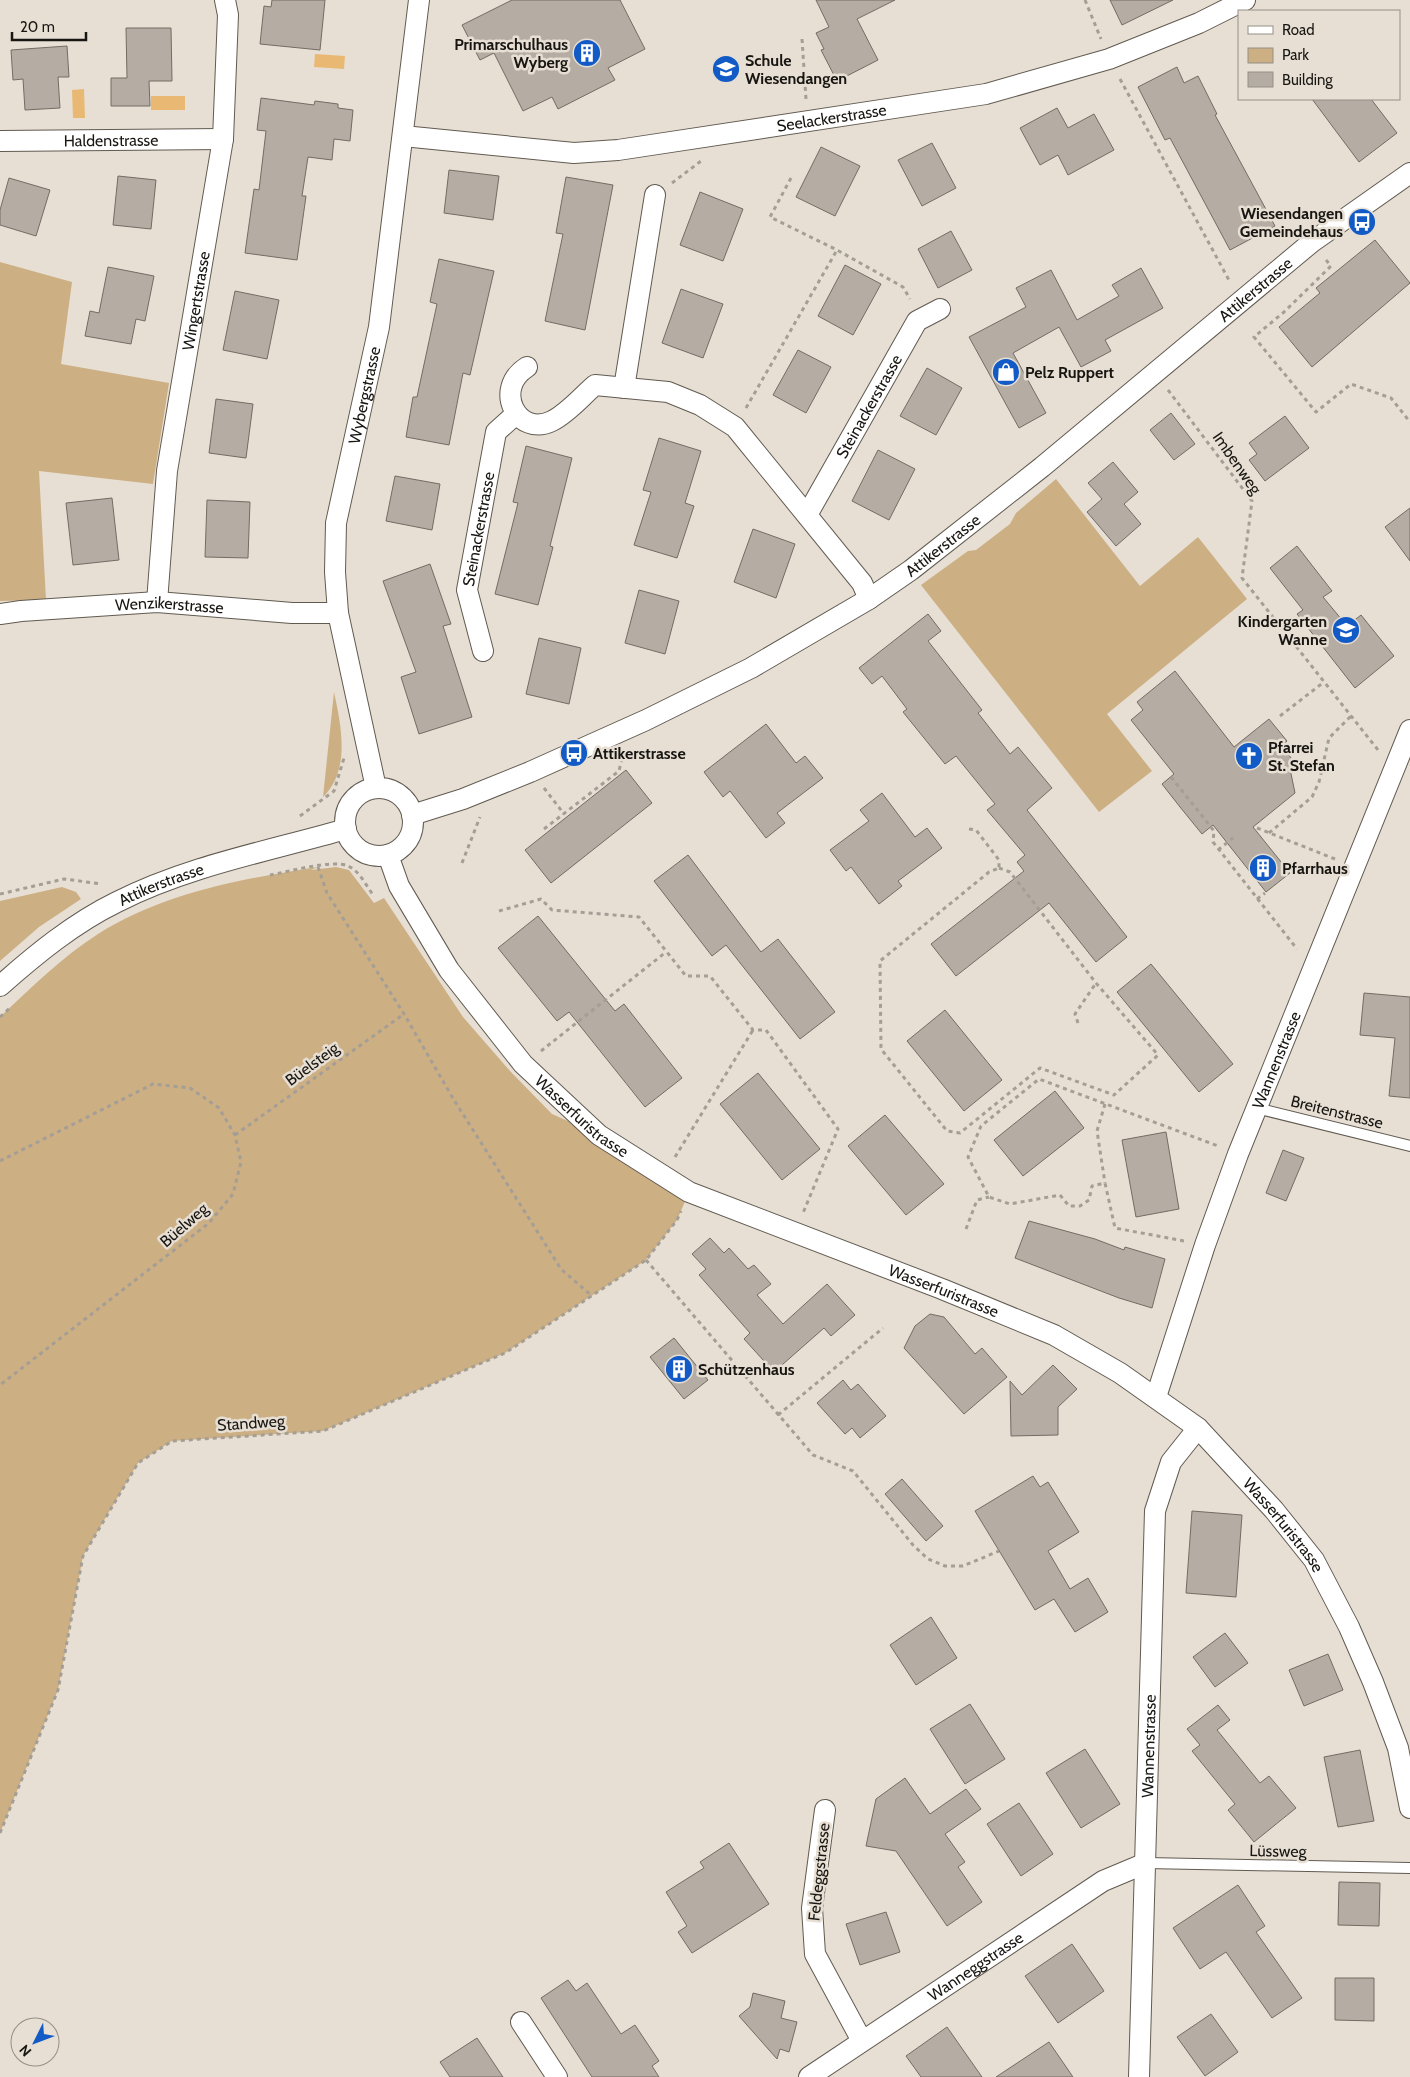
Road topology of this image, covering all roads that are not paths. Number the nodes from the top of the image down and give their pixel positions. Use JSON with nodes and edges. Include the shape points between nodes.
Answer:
{"nodes":[{"id":1,"x":225,"y":0,"type":"edge"},
{"id":2,"x":419,"y":0,"type":"edge"},
{"id":3,"x":1245,"y":0,"type":"edge"},
{"id":4,"x":403,"y":136,"type":"junction"},
{"id":5,"x":223,"y":139,"type":"junction"},
{"id":6,"x":0,"y":141,"type":"edge"},
{"id":7,"x":1410,"y":173,"type":"edge"},
{"id":8,"x":654,"y":196,"type":"road end"},
{"id":9,"x":940,"y":309,"type":"dead end"},
{"id":10,"x":527,"y":367,"type":"dead end"},
{"id":11,"x":624,"y":388,"type":"junction"},
{"id":12,"x":516,"y":414,"type":"junction"},
{"id":13,"x":807,"y":515,"type":"junction"},
{"id":14,"x":869,"y":599,"type":"junction"},
{"id":15,"x":158,"y":602,"type":"junction"},
{"id":16,"x":338,"y":613,"type":"junction"},
{"id":17,"x":0,"y":614,"type":"edge"},
{"id":18,"x":483,"y":651,"type":"dead end"},
{"id":19,"x":1410,"y":730,"type":"edge"},
{"id":20,"x":376,"y":788,"type":"junction"},
{"id":21,"x":412,"y":815,"type":"junction"},
{"id":22,"x":346,"y":829,"type":"junction"},
{"id":23,"x":388,"y":855,"type":"junction"},
{"id":24,"x":0,"y":986,"type":"edge"},
{"id":25,"x":1256,"y":1108,"type":"junction"},
{"id":26,"x":1410,"y":1146,"type":"edge"},
{"id":27,"x":1156,"y":1397,"type":"junction"},
{"id":28,"x":1198,"y":1428,"type":"junction"},
{"id":29,"x":1410,"y":1808,"type":"edge"},
{"id":30,"x":825,"y":1810,"type":"dead end"},
{"id":31,"x":1146,"y":1863,"type":"junction"},
{"id":32,"x":1410,"y":1868,"type":"edge"},
{"id":33,"x":521,"y":2022,"type":"dead end"},
{"id":34,"x":862,"y":2041,"type":"junction"},
{"id":35,"x":557,"y":2077,"type":"edge"},
{"id":36,"x":808,"y":2077,"type":"edge"},
{"id":37,"x":1139,"y":2077,"type":"edge"}],
"edges":[{"from":1,"to":5,"type":"street","name":"Wingertstrasse","via":[[228,15]]},
{"from":2,"to":4,"type":"street","name":"Wybergstrasse"},
{"from":3,"to":4,"type":"street","name":"Seelackerstrasse","via":[[1199,23],[1109,59],[986,94],[618,150],[574,153]]},
{"from":4,"to":16,"type":"street","name":"Wybergstrasse","via":[[379,326],[336,523]]},
{"from":5,"to":6,"type":"street","name":"Haldenstrasse"},
{"from":5,"to":15,"type":"street","name":"Wingertstrasse","via":[[167,471]]},
{"from":7,"to":14,"type":"street","name":"Attikerstrasse","via":[[1312,242],[1042,467]]},
{"from":8,"to":11,"type":"street"},
{"from":9,"to":13,"type":"street","name":"Steinackerstrasse","via":[[918,321]]},
{"from":10,"to":12,"type":"street","via":[[519,372],[510,388]]},
{"from":11,"to":12,"type":"street","via":[[594,385],[560,415],[543,424],[533,424]]},
{"from":11,"to":13,"type":"street","via":[[668,392],[700,405],[735,427]]},
{"from":12,"to":18,"type":"street","name":"Steinackerstrasse","via":[[496,432],[467,590]]},
{"from":13,"to":14,"type":"street","via":[[862,583]]},
{"from":14,"to":21,"type":"street","name":"Attikerstrasse","via":[[751,668],[646,720],[530,772]]},
{"from":15,"to":16,"type":"street","name":"Wenzikerstrasse","via":[[292,613]]},
{"from":15,"to":17,"type":"street","name":"Wenzikerstrasse"},
{"from":16,"to":20,"type":"street","name":"Wybergstrasse"},
{"from":19,"to":25,"type":"street","name":"Wannenstrasse"},
{"from":20,"to":21,"type":"street","via":[[388,789],[399,795]]},
{"from":20,"to":22,"type":"street","via":[[355,797],[348,806]]},
{"from":21,"to":23,"type":"street","via":[[413,825],[405,844]]},
{"from":22,"to":23,"type":"street","via":[[351,842],[361,851],[374,856]]},
{"from":22,"to":24,"type":"street","name":"Attikerstrasse","via":[[178,876],[118,901],[66,933]]},
{"from":23,"to":27,"type":"street","name":"Wasserfuristrasse","via":[[399,886],[449,970],[523,1064],[599,1135],[689,1192],[1054,1335]]},
{"from":25,"to":26,"type":"lane","name":"Breitenstrasse"},
{"from":25,"to":27,"type":"street","name":"Wannenstrasse","via":[[1205,1245]]},
{"from":27,"to":28,"type":"street","name":"Wasserfuristrasse"},
{"from":28,"to":29,"type":"street","name":"Wasserfuristrasse","via":[[1274,1510],[1314,1560],[1349,1626],[1373,1682],[1398,1748]]},
{"from":28,"to":31,"type":"street","name":"Wannenstrasse","via":[[1172,1462],[1155,1511]]},
{"from":30,"to":34,"type":"street","name":"Feldeggstrasse","via":[[812,1908],[815,1954]]},
{"from":31,"to":32,"type":"lane","name":"Lüssweg"},
{"from":31,"to":34,"type":"street","name":"Wanneggstrasse","via":[[1103,1881]]},
{"from":31,"to":37,"type":"street","name":"Wannenstrasse"},
{"from":33,"to":35,"type":"street"},
{"from":34,"to":36,"type":"street","name":"Wanneggstrasse"}]}
